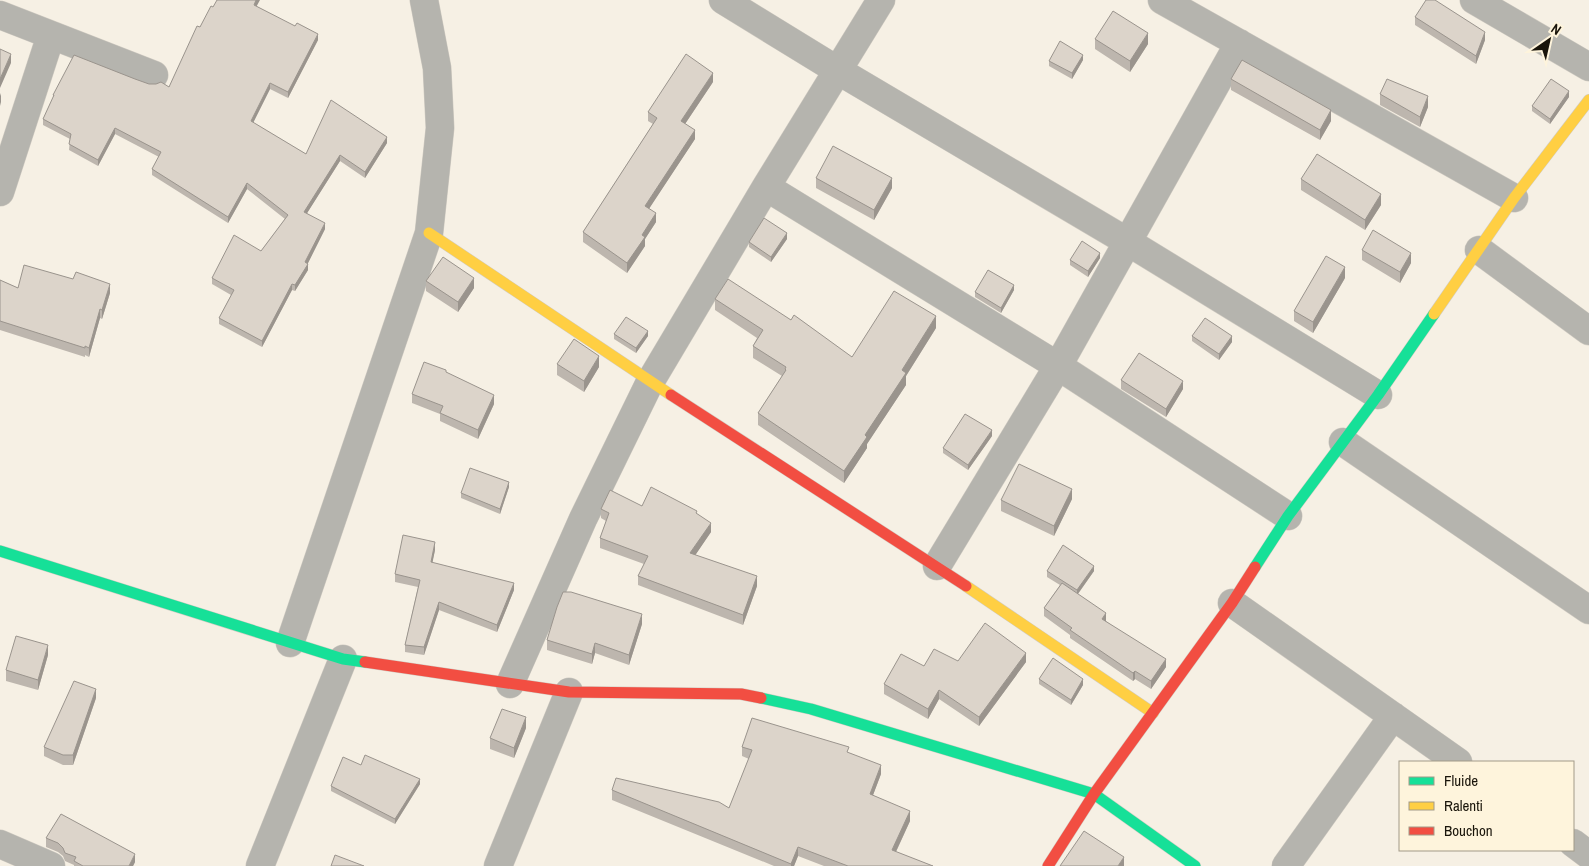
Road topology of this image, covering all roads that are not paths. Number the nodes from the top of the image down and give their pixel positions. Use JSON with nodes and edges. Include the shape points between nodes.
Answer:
{"nodes":[{"id":1,"x":424,"y":0,"type":"edge"},
{"id":2,"x":723,"y":0,"type":"edge"},
{"id":3,"x":881,"y":0,"type":"edge"},
{"id":4,"x":1162,"y":0,"type":"edge"},
{"id":5,"x":1474,"y":0,"type":"edge"},
{"id":6,"x":0,"y":15,"type":"edge"},
{"id":7,"x":51,"y":35,"type":"junction"},
{"id":8,"x":1239,"y":43,"type":"junction"},
{"id":9,"x":1589,"y":67,"type":"edge"},
{"id":10,"x":837,"y":70,"type":"junction"},
{"id":11,"x":154,"y":75,"type":"dead end"},
{"id":12,"x":1589,"y":100,"type":"edge"},
{"id":13,"x":766,"y":187,"type":"junction"},
{"id":14,"x":0,"y":192,"type":"edge"},
{"id":15,"x":1514,"y":198,"type":"junction"},
{"id":16,"x":429,"y":233,"type":"junction"},
{"id":17,"x":1128,"y":242,"type":"junction"},
{"id":18,"x":1479,"y":250,"type":"junction"},
{"id":19,"x":1589,"y":331,"type":"edge"},
{"id":20,"x":1058,"y":366,"type":"junction"},
{"id":21,"x":650,"y":382,"type":"junction"},
{"id":22,"x":1378,"y":395,"type":"junction"},
{"id":23,"x":1343,"y":442,"type":"junction"},
{"id":24,"x":1288,"y":516,"type":"junction"},
{"id":25,"x":0,"y":551,"type":"edge"},
{"id":26,"x":937,"y":566,"type":"junction"},
{"id":27,"x":1232,"y":603,"type":"junction"},
{"id":28,"x":1589,"y":610,"type":"edge"},
{"id":29,"x":290,"y":643,"type":"junction"},
{"id":30,"x":342,"y":659,"type":"junction"},
{"id":31,"x":510,"y":684,"type":"junction"},
{"id":32,"x":569,"y":692,"type":"junction"},
{"id":33,"x":1153,"y":713,"type":"junction"},
{"id":34,"x":1393,"y":716,"type":"junction"},
{"id":35,"x":1457,"y":761,"type":"edge"},
{"id":36,"x":1094,"y":794,"type":"junction"},
{"id":37,"x":0,"y":844,"type":"edge"},
{"id":38,"x":1574,"y":844,"type":"edge"},
{"id":39,"x":1589,"y":854,"type":"edge"},
{"id":40,"x":52,"y":866,"type":"edge"},
{"id":41,"x":260,"y":866,"type":"edge"},
{"id":42,"x":498,"y":866,"type":"edge"},
{"id":43,"x":1048,"y":866,"type":"edge"},
{"id":44,"x":1195,"y":866,"type":"edge"},
{"id":45,"x":1286,"y":866,"type":"edge"}],
"edges":[{"from":1,"to":16,"type":"street","via":[[437,68],[440,128]]},
{"from":2,"to":10,"type":"street"},
{"from":3,"to":10,"type":"street"},
{"from":4,"to":8,"type":"street"},
{"from":5,"to":9,"type":"street"},
{"from":6,"to":7,"type":"street"},
{"from":7,"to":11,"type":"street"},
{"from":7,"to":14,"type":"street"},
{"from":8,"to":15,"type":"street"},
{"from":8,"to":17,"type":"street"},
{"from":10,"to":13,"type":"street"},
{"from":10,"to":17,"type":"street"},
{"from":12,"to":15,"type":"street"},
{"from":13,"to":20,"type":"street"},
{"from":13,"to":21,"type":"street"},
{"from":15,"to":18,"type":"street"},
{"from":16,"to":21,"type":"street"},
{"from":16,"to":29,"type":"street"},
{"from":17,"to":20,"type":"street"},
{"from":17,"to":22,"type":"street"},
{"from":18,"to":19,"type":"street"},
{"from":18,"to":22,"type":"street"},
{"from":20,"to":24,"type":"street"},
{"from":20,"to":26,"type":"street"},
{"from":21,"to":26,"type":"street"},
{"from":21,"to":31,"type":"street","via":[[583,519]]},
{"from":22,"to":23,"type":"street"},
{"from":23,"to":24,"type":"street"},
{"from":23,"to":28,"type":"street"},
{"from":24,"to":27,"type":"street"},
{"from":25,"to":29,"type":"street"},
{"from":26,"to":33,"type":"street"},
{"from":27,"to":33,"type":"street"},
{"from":27,"to":34,"type":"street"},
{"from":29,"to":30,"type":"street"},
{"from":30,"to":31,"type":"street"},
{"from":30,"to":41,"type":"street"},
{"from":31,"to":32,"type":"street"},
{"from":32,"to":36,"type":"street","via":[[741,694],[811,709]]},
{"from":32,"to":42,"type":"street"},
{"from":33,"to":36,"type":"street"},
{"from":34,"to":35,"type":"street"},
{"from":34,"to":45,"type":"street"},
{"from":36,"to":43,"type":"street"},
{"from":36,"to":44,"type":"street"},
{"from":37,"to":40,"type":"street"},
{"from":38,"to":39,"type":"street"}]}
